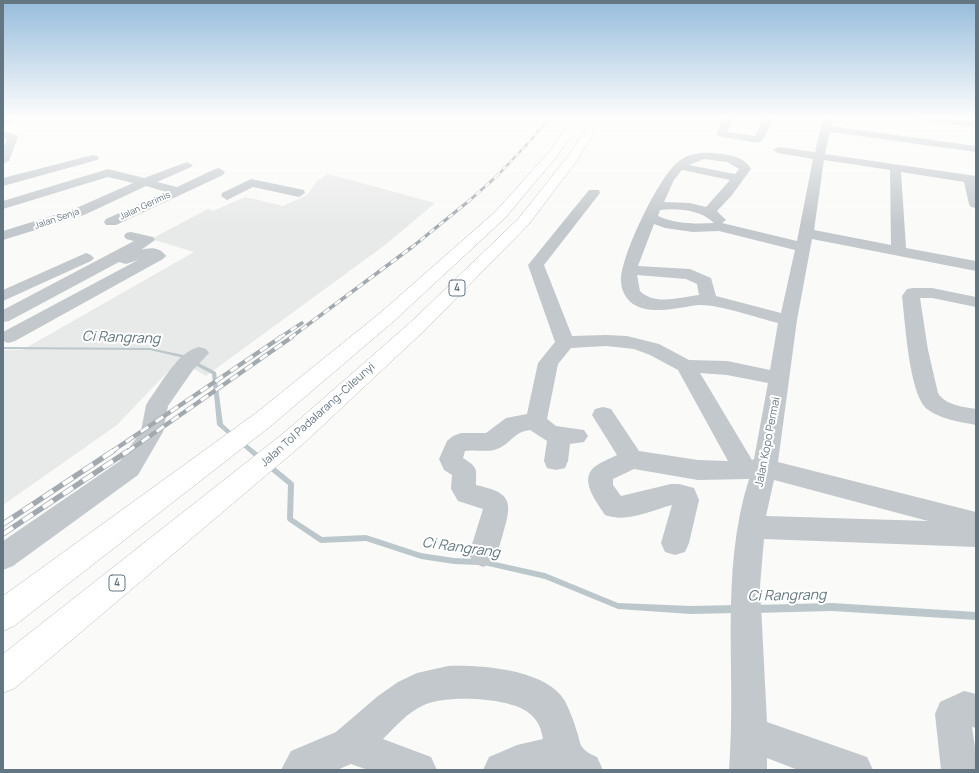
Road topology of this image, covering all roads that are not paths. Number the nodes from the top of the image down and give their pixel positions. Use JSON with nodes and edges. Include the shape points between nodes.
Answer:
{"nodes":[{"id":1,"x":553,"y":154,"type":"edge"},
{"id":2,"x":575,"y":154,"type":"edge"},
{"id":3,"x":797,"y":154,"type":"edge"},
{"id":4,"x":821,"y":154,"type":"edge"},
{"id":5,"x":895,"y":154,"type":"edge"},
{"id":6,"x":92,"y":158,"type":"dead end"},
{"id":7,"x":820,"y":159,"type":"junction"},
{"id":8,"x":896,"y":163,"type":"junction"},
{"id":9,"x":187,"y":165,"type":"dead end"},
{"id":10,"x":679,"y":166,"type":"junction"},
{"id":11,"x":737,"y":178,"type":"junction"},
{"id":12,"x":3,"y":182,"type":"edge"},
{"id":13,"x":148,"y":182,"type":"junction"},
{"id":14,"x":974,"y":182,"type":"edge"},
{"id":15,"x":251,"y":183,"type":"junction"},
{"id":16,"x":179,"y":191,"type":"junction"},
{"id":17,"x":3,"y":193,"type":"edge"},
{"id":18,"x":298,"y":193,"type":"dead end"},
{"id":19,"x":594,"y":194,"type":"dead end"},
{"id":20,"x":227,"y":196,"type":"dead end"},
{"id":21,"x":9,"y":204,"type":"edge"},
{"id":22,"x":976,"y":204,"type":"edge"},
{"id":23,"x":73,"y":209,"type":"junction"},
{"id":24,"x":653,"y":212,"type":"junction"},
{"id":25,"x":709,"y":212,"type":"junction"},
{"id":26,"x":111,"y":222,"type":"junction"},
{"id":27,"x":719,"y":227,"type":"junction"},
{"id":28,"x":135,"y":230,"type":"junction"},
{"id":29,"x":4,"y":238,"type":"edge"},
{"id":30,"x":805,"y":240,"type":"junction"},
{"id":31,"x":70,"y":248,"type":"dead end"},
{"id":32,"x":899,"y":251,"type":"junction"},
{"id":33,"x":116,"y":256,"type":"junction"},
{"id":34,"x":89,"y":257,"type":"junction"},
{"id":35,"x":976,"y":266,"type":"edge"},
{"id":36,"x":630,"y":270,"type":"junction"},
{"id":37,"x":3,"y":296,"type":"edge"},
{"id":38,"x":3,"y":299,"type":"edge"},
{"id":39,"x":708,"y":300,"type":"junction"},
{"id":40,"x":976,"y":302,"type":"edge"},
{"id":41,"x":22,"y":308,"type":"junction"},
{"id":42,"x":3,"y":317,"type":"edge"},
{"id":43,"x":788,"y":320,"type":"junction"},
{"id":44,"x":8,"y":337,"type":"dead end"},
{"id":45,"x":564,"y":343,"type":"junction"},
{"id":46,"x":192,"y":359,"type":"dead end"},
{"id":47,"x":686,"y":366,"type":"junction"},
{"id":48,"x":780,"y":379,"type":"junction"},
{"id":49,"x":603,"y":415,"type":"dead end"},
{"id":50,"x":976,"y":417,"type":"edge"},
{"id":51,"x":534,"y":421,"type":"junction"},
{"id":52,"x":632,"y":459,"type":"junction"},
{"id":53,"x":556,"y":461,"type":"dead end"},
{"id":54,"x":755,"y":469,"type":"junction"},
{"id":55,"x":976,"y":523,"type":"edge"},
{"id":56,"x":751,"y":527,"type":"junction"},
{"id":57,"x":976,"y":535,"type":"edge"},
{"id":58,"x":675,"y":543,"type":"dead end"},
{"id":59,"x":483,"y":554,"type":"dead end"},
{"id":60,"x":3,"y":557,"type":"edge"},
{"id":61,"x":3,"y":615,"type":"edge"},
{"id":62,"x":3,"y":676,"type":"edge"},
{"id":63,"x":976,"y":711,"type":"edge"},
{"id":64,"x":750,"y":734,"type":"junction"},
{"id":65,"x":349,"y":745,"type":"junction"},
{"id":66,"x":575,"y":763,"type":"edge"},
{"id":67,"x":300,"y":770,"type":"edge"},
{"id":68,"x":418,"y":770,"type":"edge"},
{"id":69,"x":502,"y":770,"type":"edge"},
{"id":70,"x":748,"y":770,"type":"edge"},
{"id":71,"x":854,"y":770,"type":"edge"},
{"id":72,"x":960,"y":770,"type":"edge"}],
"edges":[{"from":1,"to":61,"type":"highway","number":"4","via":[[500,215],[387,317],[264,419]]},
{"from":2,"to":62,"type":"highway","name":"Jalan Tol Padalarang–Cileunyi","number":"4","via":[[524,221],[419,325],[294,438]]},
{"from":3,"to":7,"type":"street"},
{"from":4,"to":7,"type":"street","name":"Jalan Kopo Permai"},
{"from":5,"to":8,"type":"street"},
{"from":6,"to":12,"type":"street"},
{"from":7,"to":8,"type":"street"},
{"from":7,"to":30,"type":"street","name":"Jalan Kopo Permai"},
{"from":8,"to":14,"type":"street"},
{"from":8,"to":32,"type":"street"},
{"from":9,"to":13,"type":"street","name":"Jalan Senja"},
{"from":10,"to":11,"type":"street"},
{"from":10,"to":11,"type":"street","via":[[695,156],[718,157],[744,165],[745,169]]},
{"from":10,"to":24,"type":"street","via":[[661,192]]},
{"from":11,"to":25,"type":"street"},
{"from":13,"to":16,"type":"street"},
{"from":13,"to":21,"type":"street","via":[[108,173]]},
{"from":13,"to":23,"type":"street","name":"Jalan Senja"},
{"from":14,"to":22,"type":"street"},
{"from":15,"to":16,"type":"street","name":"Jalan Gerimis","via":[[216,174]]},
{"from":15,"to":18,"type":"street"},
{"from":15,"to":20,"type":"street"},
{"from":16,"to":26,"type":"street","name":"Jalan Gerimis"},
{"from":17,"to":21,"type":"street"},
{"from":19,"to":45,"type":"street","via":[[536,265]]},
{"from":23,"to":26,"type":"street"},
{"from":23,"to":29,"type":"street","name":"Jalan Senja"},
{"from":24,"to":25,"type":"street","via":[[672,206]]},
{"from":24,"to":27,"type":"street","via":[[657,222],[674,226],[708,229]]},
{"from":24,"to":36,"type":"street","via":[[635,248]]},
{"from":25,"to":27,"type":"street","via":[[717,217]]},
{"from":26,"to":28,"type":"street"},
{"from":27,"to":30,"type":"street"},
{"from":28,"to":33,"type":"street","via":[[148,240]]},
{"from":28,"to":34,"type":"street"},
{"from":30,"to":32,"type":"street"},
{"from":30,"to":43,"type":"street","name":"Jalan Kopo Permai"},
{"from":31,"to":34,"type":"street"},
{"from":32,"to":35,"type":"street"},
{"from":33,"to":41,"type":"street"},
{"from":33,"to":44,"type":"street","via":[[126,258],[150,252],[158,256]]},
{"from":34,"to":37,"type":"street"},
{"from":36,"to":39,"type":"street","via":[[695,276],[705,282]]},
{"from":36,"to":39,"type":"street","via":[[630,287],[641,301],[652,304]]},
{"from":38,"to":41,"type":"street"},
{"from":39,"to":43,"type":"street"},
{"from":40,"to":50,"type":"street","via":[[923,292],[913,293],[911,296],[929,397],[941,407]]},
{"from":41,"to":42,"type":"street"},
{"from":43,"to":48,"type":"street","name":"Jalan Kopo Permai"},
{"from":45,"to":47,"type":"street","via":[[608,340],[638,344]]},
{"from":45,"to":51,"type":"street","via":[[548,363]]},
{"from":46,"to":60,"type":"street","via":[[157,406],[152,432],[129,468]]},
{"from":47,"to":48,"type":"street","via":[[727,368]]},
{"from":47,"to":54,"type":"street"},
{"from":48,"to":54,"type":"street","name":"Jalan Kopo Permai"},
{"from":49,"to":52,"type":"street"},
{"from":51,"to":53,"type":"street","via":[[551,434],[567,435]]},
{"from":51,"to":59,"type":"street","via":[[514,424],[491,442],[461,442],[451,456],[453,463],[465,471],[462,486],[465,492],[493,501],[496,505],[496,513]]},
{"from":52,"to":54,"type":"street","via":[[698,470]]},
{"from":52,"to":58,"type":"street","via":[[604,472],[600,479],[601,487],[612,505],[618,508],[677,494],[684,495],[686,500]]},
{"from":54,"to":55,"type":"street"},
{"from":54,"to":56,"type":"street","name":"Jalan Kopo Permai","via":[[757,495]]},
{"from":56,"to":57,"type":"street"},
{"from":56,"to":64,"type":"street","name":"Jalan Kopo Permai","via":[[745,586]]},
{"from":63,"to":72,"type":"street","via":[[964,708],[952,714]]},
{"from":64,"to":70,"type":"street","name":"Jalan Kopo Permai"},
{"from":64,"to":71,"type":"street"},
{"from":65,"to":66,"type":"street","via":[[385,712],[416,691],[436,684],[475,682],[498,684],[538,699],[551,710]]},
{"from":65,"to":67,"type":"street","via":[[304,764]]},
{"from":65,"to":68,"type":"street"},
{"from":66,"to":69,"type":"street","via":[[548,756],[513,763]]}]}
